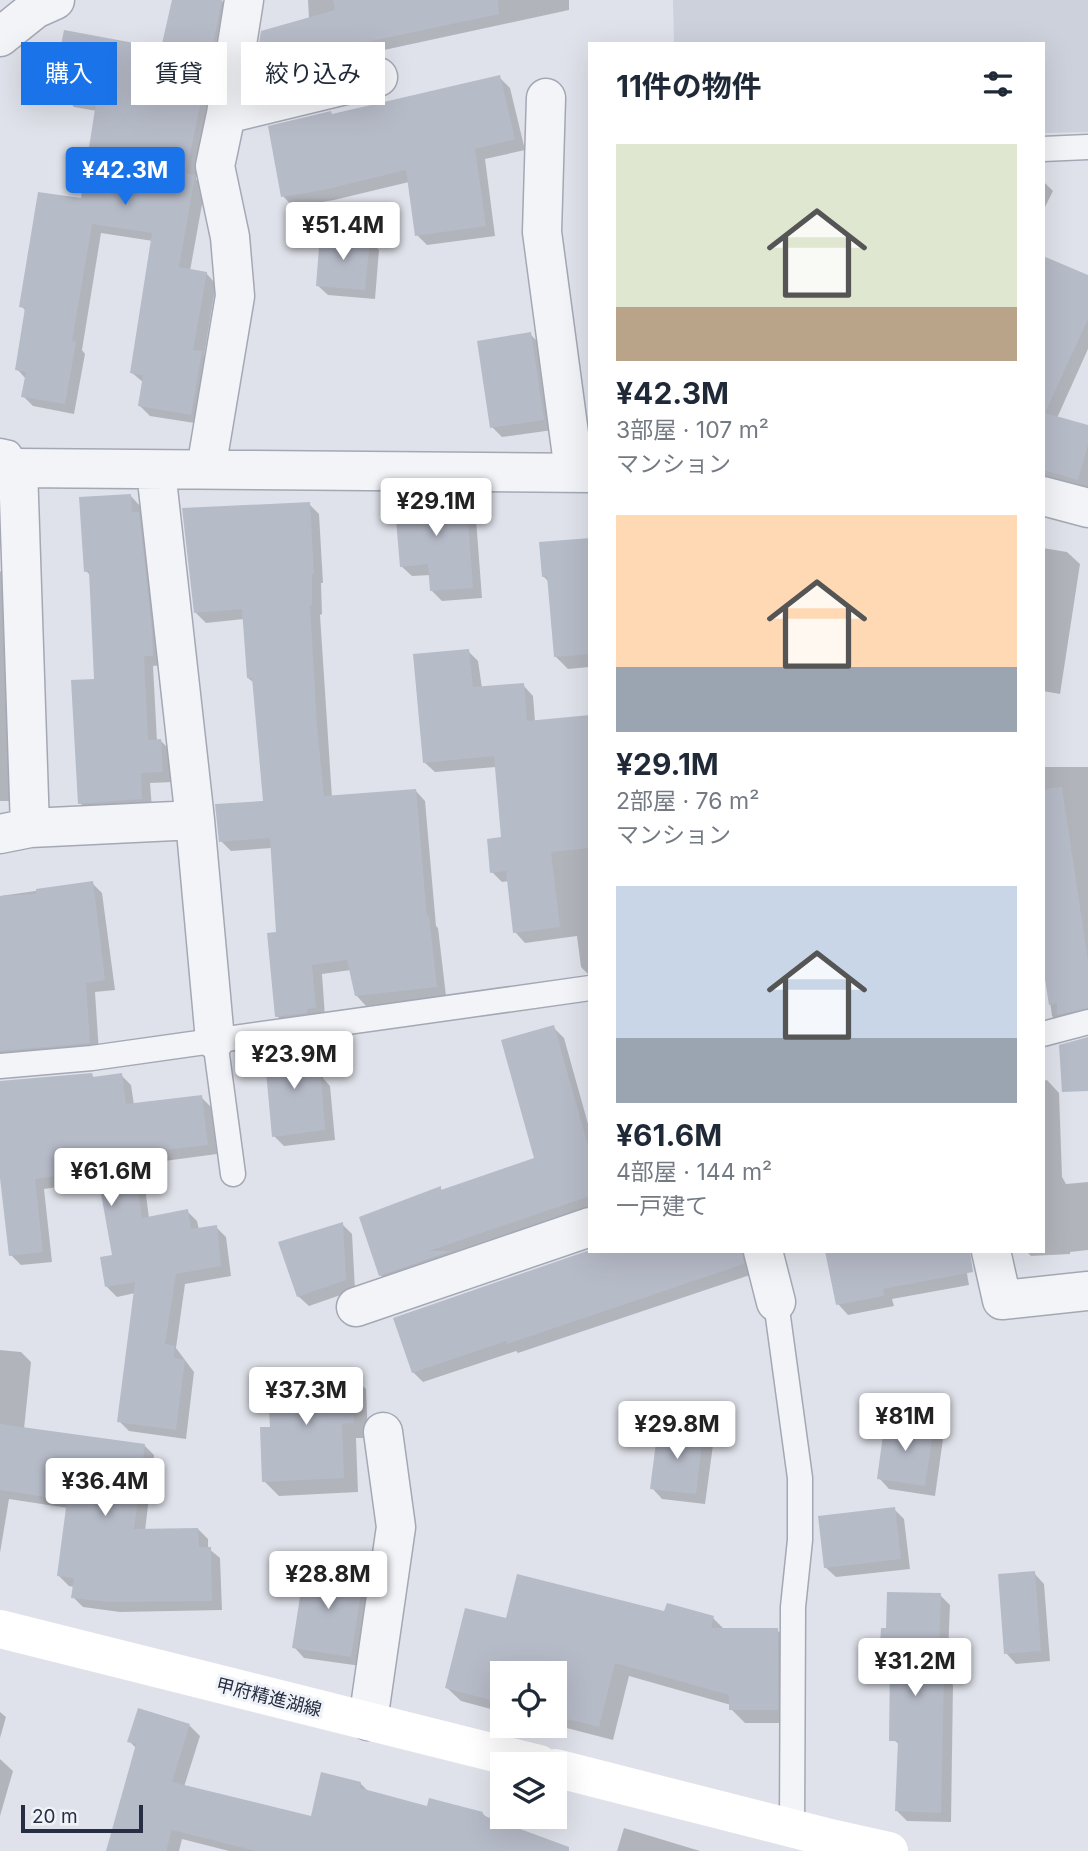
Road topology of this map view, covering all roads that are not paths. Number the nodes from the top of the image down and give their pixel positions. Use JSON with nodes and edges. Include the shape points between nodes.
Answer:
{"nodes":[{"id":1,"x":55,"y":0,"type":"edge"},
{"id":2,"x":244,"y":0,"type":"edge"},
{"id":3,"x":0,"y":37,"type":"edge"},
{"id":4,"x":546,"y":98,"type":"dead end"},
{"id":5,"x":263,"y":105,"type":"edge"},
{"id":6,"x":226,"y":114,"type":"junction"},
{"id":7,"x":1088,"y":147,"type":"edge"},
{"id":8,"x":1045,"y":149,"type":"edge"},
{"id":9,"x":9,"y":459,"type":"edge"},
{"id":10,"x":206,"y":469,"type":"junction"},
{"id":11,"x":156,"y":471,"type":"junction"},
{"id":12,"x":582,"y":472,"type":"edge"},
{"id":13,"x":1045,"y":497,"type":"edge"},
{"id":14,"x":1088,"y":508,"type":"edge"},
{"id":15,"x":195,"y":820,"type":"junction"},
{"id":16,"x":15,"y":831,"type":"edge"},
{"id":17,"x":588,"y":988,"type":"edge"},
{"id":18,"x":1088,"y":1021,"type":"edge"},
{"id":19,"x":1045,"y":1033,"type":"edge"},
{"id":20,"x":215,"y":1040,"type":"junction"},
{"id":21,"x":0,"y":1066,"type":"edge"},
{"id":22,"x":233,"y":1174,"type":"dead end"},
{"id":23,"x":588,"y":1228,"type":"edge"},
{"id":24,"x":764,"y":1253,"type":"edge"},
{"id":25,"x":991,"y":1253,"type":"edge"},
{"id":26,"x":1088,"y":1291,"type":"edge"},
{"id":27,"x":776,"y":1302,"type":"joint"},
{"id":28,"x":356,"y":1307,"type":"dead end"},
{"id":29,"x":383,"y":1432,"type":"dead end"},
{"id":30,"x":0,"y":1629,"type":"edge"},
{"id":31,"x":368,"y":1721,"type":"junction"},
{"id":32,"x":491,"y":1752,"type":"edge"},
{"id":33,"x":567,"y":1771,"type":"edge"},
{"id":34,"x":814,"y":1839,"type":"edge"},
{"id":35,"x":889,"y":1851,"type":"edge"}],
"edges":[{"from":1,"to":3,"type":"street","via":[[35,9]]},
{"from":2,"to":6,"type":"street"},
{"from":4,"to":12,"type":"street","via":[[542,232]]},
{"from":5,"to":6,"type":"street"},
{"from":6,"to":10,"type":"street","via":[[215,166],[230,237],[235,296]]},
{"from":7,"to":8,"type":"lane"},
{"from":9,"to":11,"type":"street"},
{"from":9,"to":16,"type":"street"},
{"from":10,"to":11,"type":"street"},
{"from":10,"to":12,"type":"street"},
{"from":11,"to":15,"type":"street"},
{"from":13,"to":14,"type":"street"},
{"from":15,"to":16,"type":"street"},
{"from":15,"to":20,"type":"street"},
{"from":17,"to":20,"type":"lane"},
{"from":18,"to":19,"type":"lane"},
{"from":20,"to":21,"type":"lane"},
{"from":20,"to":22,"type":"lane"},
{"from":23,"to":28,"type":"street"},
{"from":24,"to":27,"type":"street"},
{"from":25,"to":26,"type":"street","via":[[1002,1300]]},
{"from":27,"to":34,"type":"lane","via":[[800,1478],[793,1607]]},
{"from":29,"to":31,"type":"street","via":[[396,1527]]},
{"from":30,"to":31,"type":"main road","name":"甲府精進湖線"},
{"from":31,"to":32,"type":"main road","name":"甲府精進湖線"},
{"from":33,"to":34,"type":"main road"},
{"from":34,"to":35,"type":"main road"}]}
